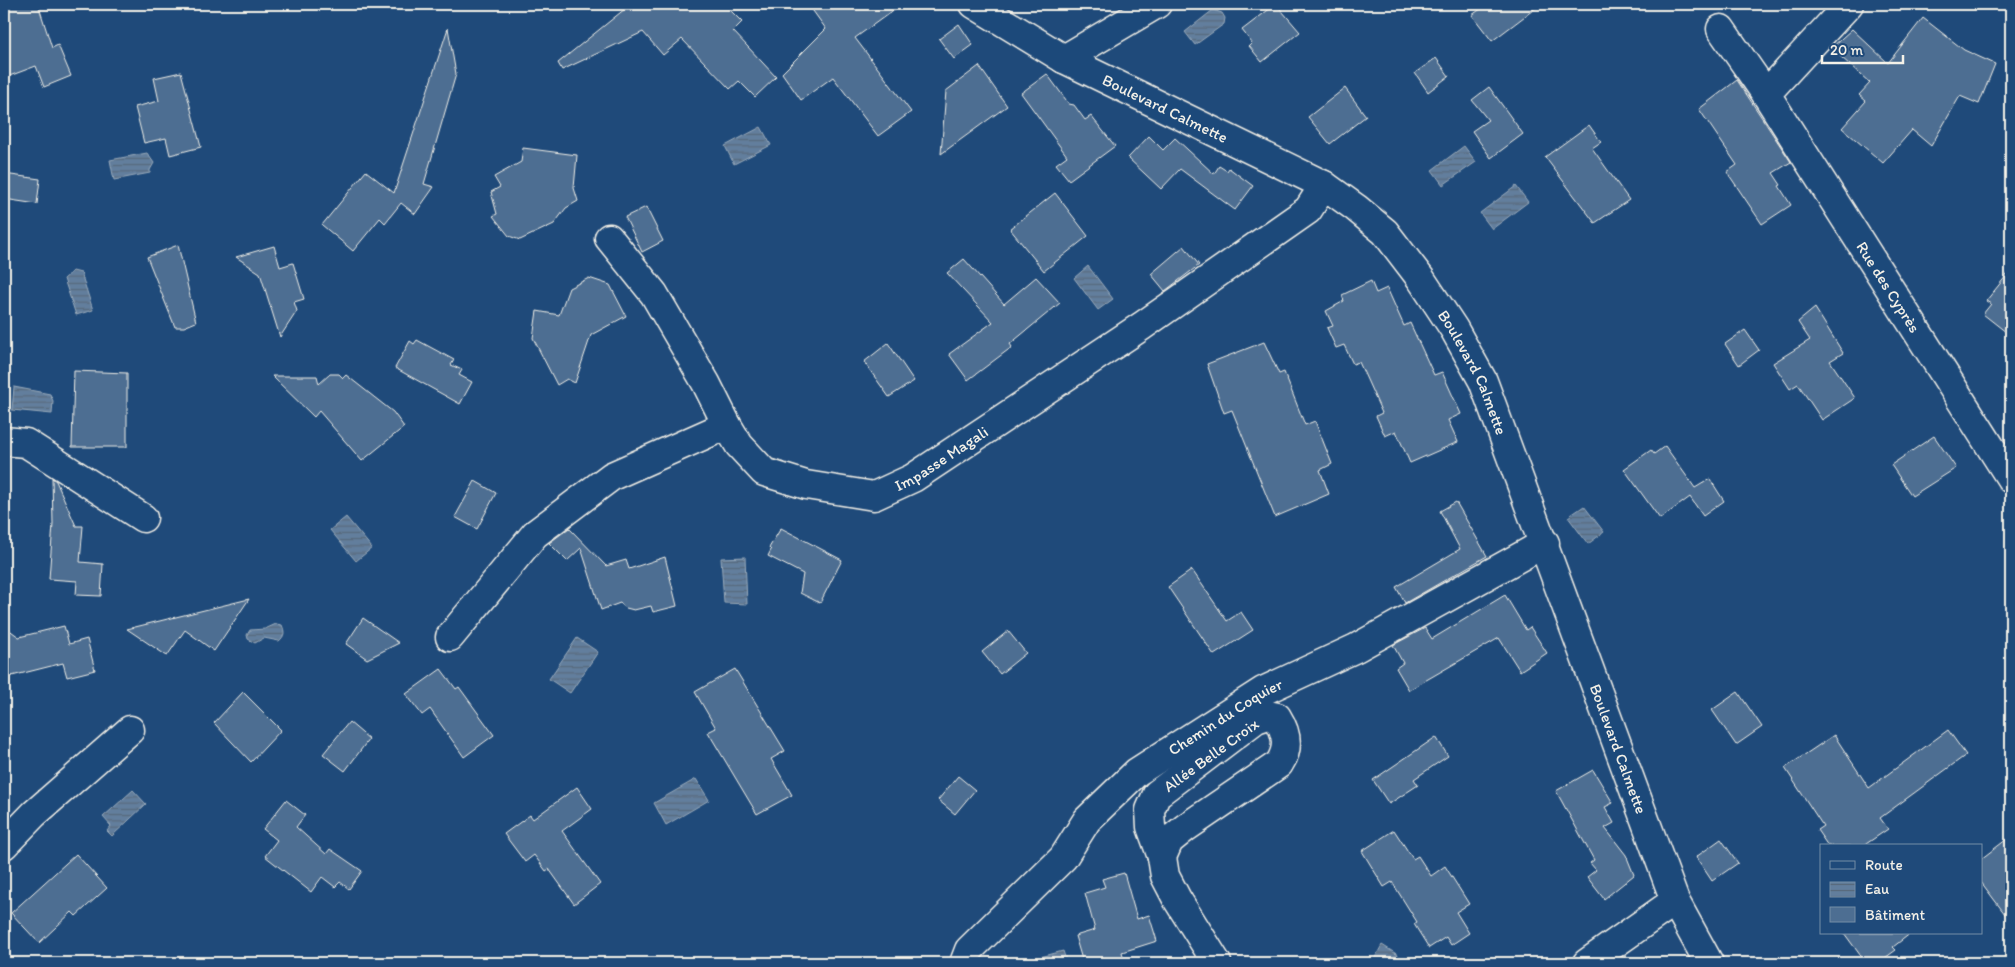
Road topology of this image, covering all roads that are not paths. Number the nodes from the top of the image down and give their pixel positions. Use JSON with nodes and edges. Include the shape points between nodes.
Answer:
{"nodes":[{"id":1,"x":974,"y":4,"type":"edge"},
{"id":2,"x":1157,"y":4,"type":"edge"},
{"id":3,"x":1849,"y":4,"type":"edge"},
{"id":4,"x":1721,"y":29,"type":"dead end"},
{"id":5,"x":1064,"y":59,"type":"junction"},
{"id":6,"x":1766,"y":94,"type":"junction"},
{"id":7,"x":1324,"y":185,"type":"junction"},
{"id":8,"x":609,"y":238,"type":"dead end"},
{"id":9,"x":727,"y":425,"type":"junction"},
{"id":10,"x":4,"y":441,"type":"edge"},
{"id":11,"x":2011,"y":479,"type":"edge"},
{"id":12,"x":143,"y":518,"type":"dead end"},
{"id":13,"x":1545,"y":543,"type":"junction"},
{"id":14,"x":450,"y":637,"type":"dead end"},
{"id":15,"x":130,"y":730,"type":"dead end"},
{"id":16,"x":4,"y":845,"type":"edge"},
{"id":17,"x":1162,"y":858,"type":"junction"},
{"id":18,"x":1675,"y":900,"type":"junction"},
{"id":19,"x":964,"y":963,"type":"edge"},
{"id":20,"x":1217,"y":963,"type":"edge"},
{"id":21,"x":1587,"y":963,"type":"edge"},
{"id":22,"x":1709,"y":963,"type":"edge"}],
"edges":[{"from":1,"to":5,"type":"street","name":"Boulevard Calmette"},
{"from":2,"to":5,"type":"street"},
{"from":3,"to":6,"type":"street"},
{"from":4,"to":6,"type":"street","name":"Rue des Cyprès"},
{"from":5,"to":7,"type":"street","name":"Boulevard Calmette"},
{"from":6,"to":11,"type":"street","name":"Rue des Cyprès"},
{"from":7,"to":9,"type":"street","name":"Impasse Magali","via":[[1308,210],[1150,320],[913,478],[874,496],[806,485],[764,472],[739,445]]},
{"from":7,"to":13,"type":"street","name":"Boulevard Calmette","via":[[1385,232],[1454,330],[1483,381]]},
{"from":8,"to":9,"type":"street","name":"Impasse Magali","via":[[654,294]]},
{"from":9,"to":14,"type":"street","via":[[612,476],[535,534]]},
{"from":10,"to":12,"type":"street","via":[[26,443]]},
{"from":13,"to":18,"type":"street","name":"Boulevard Calmette"},
{"from":13,"to":19,"type":"street","name":"Chemin du Coquier","via":[[1356,648],[1263,691],[1137,772],[1087,820],[1063,858],[968,950]]},
{"from":15,"to":16,"type":"street","via":[[34,814]]},
{"from":17,"to":17,"type":"street","name":"Allée Belle Croix","via":[[1151,827],[1150,810],[1157,794],[1256,719],[1268,715],[1277,717],[1288,744],[1279,764],[1185,828],[1169,841]]},
{"from":17,"to":20,"type":"street","name":"Allée Belle Croix","via":[[1165,876],[1177,899]]},
{"from":18,"to":21,"type":"street"},
{"from":18,"to":22,"type":"street","name":"Boulevard Calmette"}]}
